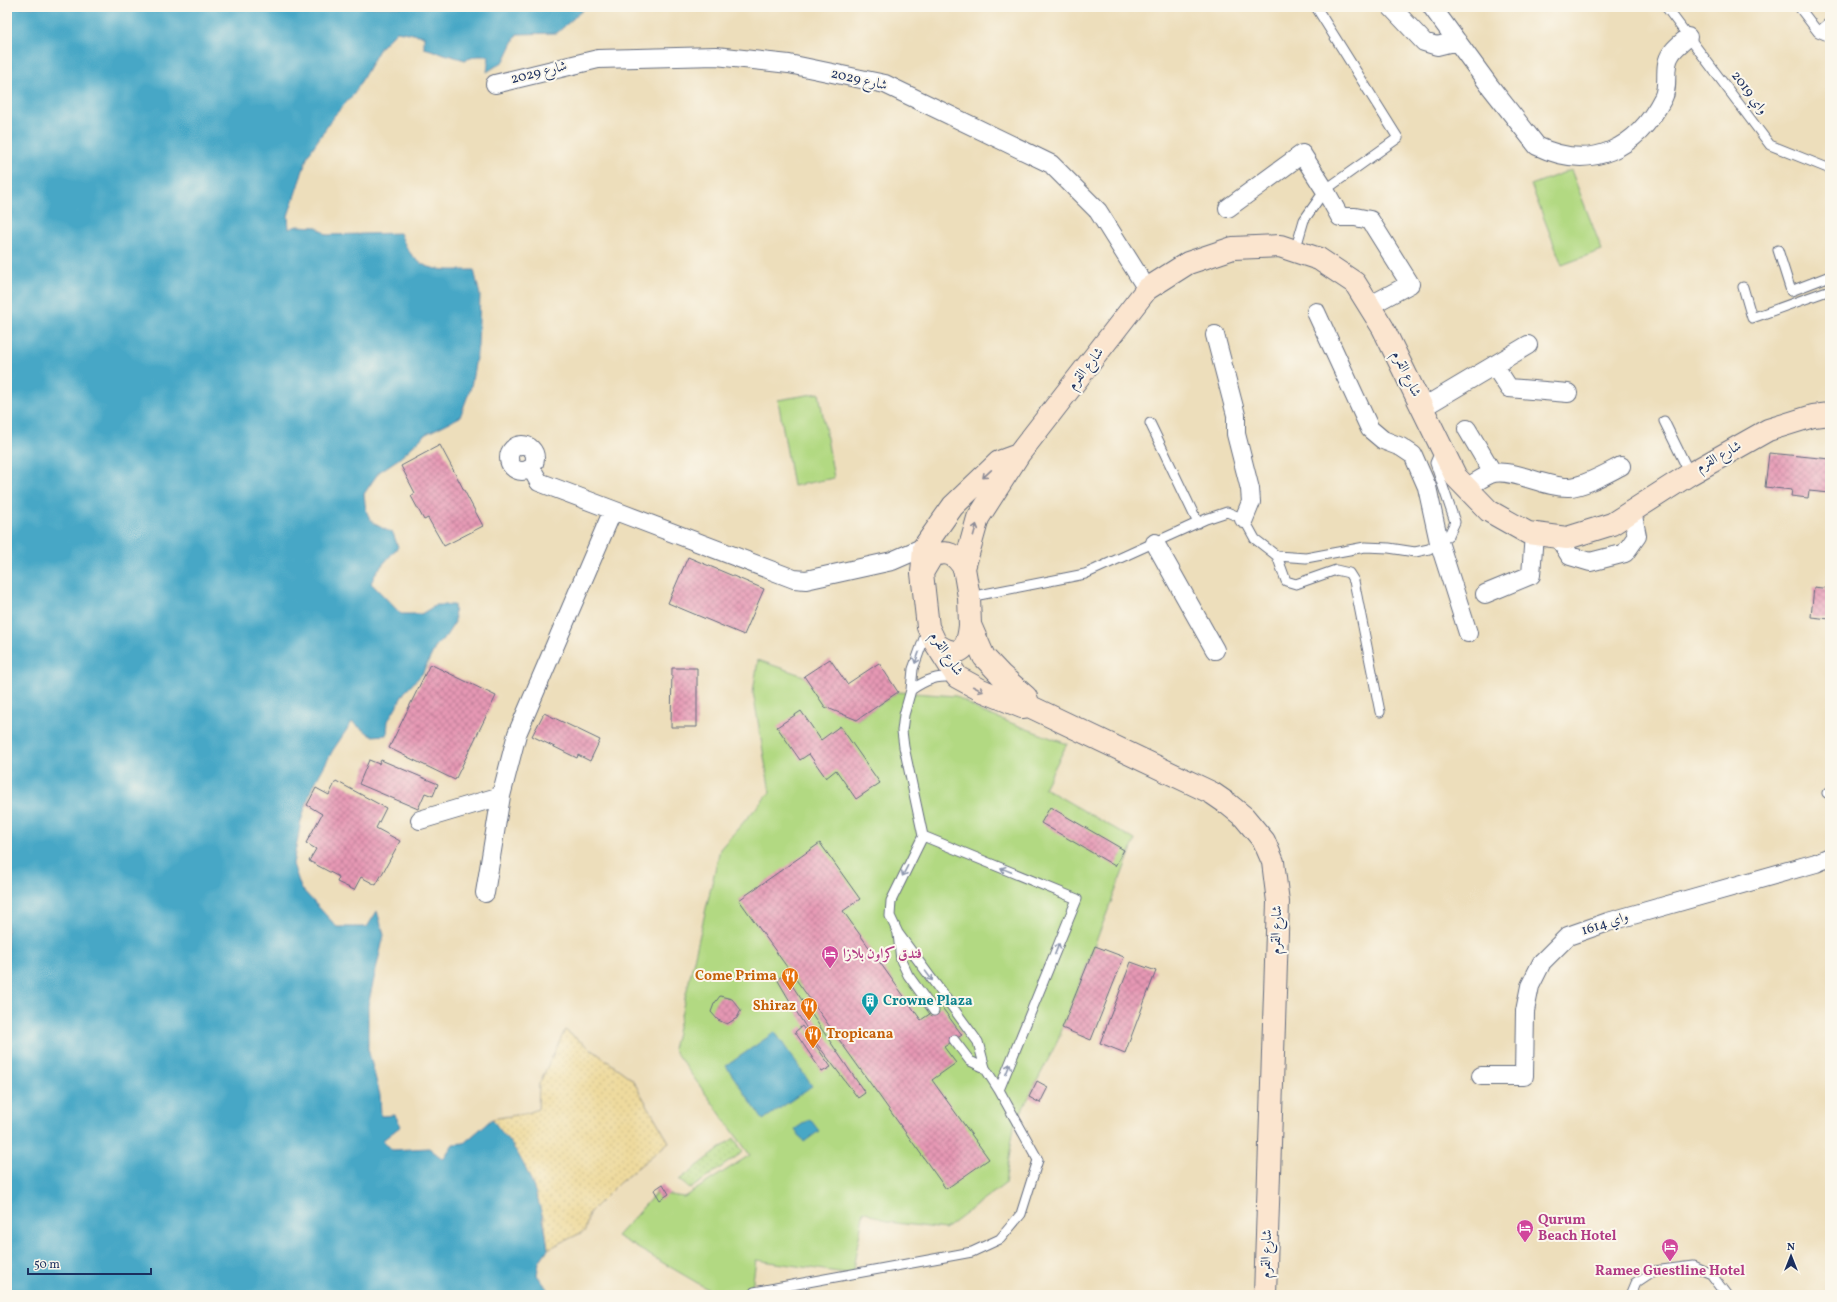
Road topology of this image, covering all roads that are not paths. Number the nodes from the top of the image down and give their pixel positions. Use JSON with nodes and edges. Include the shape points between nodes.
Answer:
{"nodes":[{"id":1,"x":1316,"y":7,"type":"edge"},
{"id":2,"x":1391,"y":7,"type":"edge"},
{"id":3,"x":1432,"y":7,"type":"edge"},
{"id":4,"x":1666,"y":7,"type":"edge"},
{"id":5,"x":1799,"y":7,"type":"edge"},
{"id":6,"x":1830,"y":22,"type":"edge"},
{"id":7,"x":1818,"y":32,"type":"junction"},
{"id":8,"x":1688,"y":37,"type":"junction"},
{"id":9,"x":1830,"y":37,"type":"edge"},
{"id":10,"x":1457,"y":41,"type":"junction"},
{"id":11,"x":495,"y":84,"type":"dead end"},
{"id":12,"x":1830,"y":169,"type":"edge"},
{"id":13,"x":1325,"y":190,"type":"junction"},
{"id":14,"x":1228,"y":208,"type":"dead end"},
{"id":15,"x":1778,"y":250,"type":"dead end"},
{"id":16,"x":1294,"y":251,"type":"junction"},
{"id":17,"x":1830,"y":276,"type":"edge"},
{"id":18,"x":1743,"y":287,"type":"dead end"},
{"id":19,"x":1147,"y":289,"type":"junction"},
{"id":20,"x":1830,"y":290,"type":"edge"},
{"id":21,"x":1369,"y":306,"type":"junction"},
{"id":22,"x":1316,"y":312,"type":"dead end"},
{"id":23,"x":1215,"y":335,"type":"dead end"},
{"id":24,"x":1528,"y":345,"type":"dead end"},
{"id":25,"x":1494,"y":365,"type":"junction"},
{"id":26,"x":1568,"y":393,"type":"dead end"},
{"id":27,"x":1422,"y":408,"type":"junction"},
{"id":28,"x":1830,"y":414,"type":"edge"},
{"id":29,"x":1664,"y":421,"type":"dead end"},
{"id":30,"x":1150,"y":423,"type":"dead end"},
{"id":31,"x":1467,"y":429,"type":"dead end"},
{"id":32,"x":1442,"y":448,"type":"junction"},
{"id":33,"x":1019,"y":454,"type":"junction"},
{"id":34,"x":1621,"y":466,"type":"dead end"},
{"id":35,"x":531,"y":468,"type":"dead end"},
{"id":36,"x":1493,"y":473,"type":"junction"},
{"id":37,"x":1690,"y":474,"type":"junction"},
{"id":38,"x":1466,"y":488,"type":"junction"},
{"id":39,"x":613,"y":510,"type":"junction"},
{"id":40,"x":1632,"y":511,"type":"junction"},
{"id":41,"x":1244,"y":518,"type":"junction"},
{"id":42,"x":1198,"y":523,"type":"junction"},
{"id":43,"x":1534,"y":534,"type":"junction"},
{"id":44,"x":1558,"y":537,"type":"junction"},
{"id":45,"x":1439,"y":542,"type":"junction"},
{"id":46,"x":1155,"y":543,"type":"junction"},
{"id":47,"x":924,"y":547,"type":"junction"},
{"id":48,"x":1277,"y":556,"type":"junction"},
{"id":49,"x":964,"y":568,"type":"junction"},
{"id":50,"x":922,"y":573,"type":"junction"},
{"id":51,"x":1484,"y":594,"type":"dead end"},
{"id":52,"x":969,"y":597,"type":"junction"},
{"id":53,"x":970,"y":625,"type":"junction"},
{"id":54,"x":1468,"y":633,"type":"dead end"},
{"id":55,"x":932,"y":636,"type":"junction"},
{"id":56,"x":1215,"y":650,"type":"dead end"},
{"id":57,"x":957,"y":677,"type":"junction"},
{"id":58,"x":911,"y":690,"type":"junction"},
{"id":59,"x":1029,"y":706,"type":"junction"},
{"id":60,"x":1380,"y":712,"type":"dead end"},
{"id":61,"x":501,"y":796,"type":"junction"},
{"id":62,"x":420,"y":820,"type":"dead end"},
{"id":63,"x":923,"y":836,"type":"junction"},
{"id":64,"x":1830,"y":856,"type":"edge"},
{"id":65,"x":484,"y":893,"type":"dead end"},
{"id":66,"x":898,"y":933,"type":"junction"},
{"id":67,"x":934,"y":1011,"type":"dead end"},
{"id":68,"x":954,"y":1040,"type":"dead end"},
{"id":69,"x":985,"y":1068,"type":"junction"},
{"id":70,"x":1482,"y":1076,"type":"dead end"},
{"id":71,"x":999,"y":1090,"type":"junction"},
{"id":72,"x":754,"y":1292,"type":"dead end"},
{"id":73,"x":1264,"y":1295,"type":"edge"},
{"id":74,"x":1631,"y":1295,"type":"edge"},
{"id":75,"x":1727,"y":1295,"type":"edge"}],
"edges":[{"from":1,"to":13,"type":"lane","via":[[1398,138]]},
{"from":2,"to":10,"type":"street","via":[[1424,42],[1437,46]]},
{"from":3,"to":10,"type":"street"},
{"from":4,"to":8,"type":"lane","name":"واي 2019"},
{"from":5,"to":7,"type":"lane"},
{"from":6,"to":7,"type":"lane"},
{"from":7,"to":9,"type":"lane"},
{"from":8,"to":10,"type":"street","via":[[1671,54],[1667,63],[1664,97],[1641,130],[1622,146],[1586,158],[1548,151],[1537,146]]},
{"from":8,"to":12,"type":"lane","name":"واي 2019","via":[[1770,145]]},
{"from":11,"to":19,"type":"street","name":"2029 شارع","via":[[598,59],[716,56],[789,64],[885,84],[1051,164],[1098,211]]},
{"from":13,"to":14,"type":"street","via":[[1302,154]]},
{"from":13,"to":16,"type":"lane","via":[[1304,220]]},
{"from":13,"to":21,"type":"street","via":[[1340,217],[1370,220],[1410,284]]},
{"from":15,"to":17,"type":"lane","via":[[1791,290]]},
{"from":16,"to":19,"type":"street","name":"شارع القرم","via":[[1280,246],[1233,248],[1188,263]]},
{"from":16,"to":21,"type":"street","name":"شارع القرم","via":[[1319,259],[1355,283]]},
{"from":18,"to":20,"type":"lane","via":[[1752,318]]},
{"from":19,"to":33,"type":"street","name":"شارع القرم"},
{"from":21,"to":27,"type":"street","name":"شارع القرم","via":[[1384,328]]},
{"from":22,"to":45,"type":"street","via":[[1370,429],[1383,440],[1413,455],[1427,487]]},
{"from":23,"to":41,"type":"street","via":[[1236,415],[1236,434],[1250,488],[1251,502]]},
{"from":24,"to":25,"type":"street"},
{"from":25,"to":26,"type":"street","via":[[1509,388]]},
{"from":25,"to":27,"type":"street"},
{"from":27,"to":32,"type":"street","name":"شارع القرم"},
{"from":28,"to":37,"type":"street","name":"شارع القرم","via":[[1813,416],[1768,430]]},
{"from":29,"to":37,"type":"lane"},
{"from":30,"to":42,"type":"lane"},
{"from":31,"to":36,"type":"street"},
{"from":32,"to":38,"type":"street","name":"شارع القرم","via":[[1456,477]]},
{"from":32,"to":45,"type":"lane","via":[[1434,463],[1455,522],[1449,536]]},
{"from":33,"to":47,"type":"street","one_way":true,"via":[[999,462],[953,506]]},
{"from":49,"to":33,"type":"street","name":"شارع القرم","one_way":true,"via":[[978,518]]},
{"from":34,"to":36,"type":"street","via":[[1571,487],[1548,485],[1508,473]]},
{"from":35,"to":39,"type":"street","via":[[539,482]]},
{"from":36,"to":38,"type":"street"},
{"from":37,"to":40,"type":"street","name":"شارع القرم"},
{"from":38,"to":43,"type":"street","name":"شارع القرم","via":[[1489,512]]},
{"from":39,"to":47,"type":"street","via":[[794,579],[806,580],[892,560]]},
{"from":39,"to":61,"type":"street","via":[[517,734]]},
{"from":40,"to":44,"type":"street","name":"شارع القرم","via":[[1612,524],[1567,538]]},
{"from":40,"to":44,"type":"street","via":[[1637,536],[1625,554],[1590,562],[1570,556]]},
{"from":41,"to":42,"type":"lane","via":[[1227,512]]},
{"from":41,"to":48,"type":"lane","via":[[1255,539]]},
{"from":42,"to":46,"type":"lane"},
{"from":43,"to":44,"type":"street","name":"شارع القرم"},
{"from":43,"to":51,"type":"street","via":[[1530,575]]},
{"from":45,"to":48,"type":"lane","via":[[1429,549],[1415,552],[1365,547],[1306,558]]},
{"from":45,"to":54,"type":"street"},
{"from":46,"to":52,"type":"lane","via":[[1085,574]]},
{"from":46,"to":56,"type":"street"},
{"from":47,"to":50,"type":"street","name":"شارع القرم"},
{"from":48,"to":60,"type":"lane","via":[[1286,581],[1296,584],[1336,570],[1349,573],[1354,581]]},
{"from":49,"to":50,"type":"street","via":[[957,557],[940,553],[932,556]]},
{"from":49,"to":52,"type":"street","name":"شارع القرم"},
{"from":50,"to":55,"type":"street","name":"شارع القرم"},
{"from":52,"to":53,"type":"street","name":"شارع القرم"},
{"from":53,"to":55,"type":"street","via":[[969,640],[964,648],[955,652],[945,650]]},
{"from":53,"to":59,"type":"street","name":"شارع القرم","via":[[984,657],[1026,697]]},
{"from":55,"to":57,"type":"street","name":"شارع القرم"},
{"from":55,"to":58,"type":"lane","one_way":true,"via":[[913,669]]},
{"from":57,"to":58,"type":"lane","via":[[939,676],[922,682]]},
{"from":57,"to":59,"type":"street","name":"شارع القرم","one_way":true,"via":[[1022,707]]},
{"from":58,"to":63,"type":"lane","via":[[902,731]]},
{"from":59,"to":73,"type":"street","name":"شارع القرم","via":[[1212,793],[1244,817],[1264,841],[1273,862],[1278,902]]},
{"from":61,"to":62,"type":"street"},
{"from":61,"to":65,"type":"street"},
{"from":63,"to":66,"type":"lane","one_way":true,"via":[[891,901],[890,916]]},
{"from":71,"to":63,"type":"lane","one_way":true,"via":[[1077,899]]},
{"from":64,"to":70,"type":"street","name":"واي 1614","via":[[1816,863],[1608,922],[1568,936],[1542,962],[1530,986],[1525,1011],[1524,1076]]},
{"from":66,"to":67,"type":"lane","via":[[901,960],[908,975]]},
{"from":66,"to":69,"type":"lane","one_way":true,"via":[[978,1042]]},
{"from":68,"to":69,"type":"lane","via":[[970,1061]]},
{"from":69,"to":71,"type":"lane"},
{"from":71,"to":72,"type":"lane","via":[[1038,1160],[1021,1214],[1000,1239],[972,1252]]},
{"from":74,"to":75,"type":"lane","via":[[1636,1283],[1654,1271],[1693,1266],[1711,1274]]}]}
